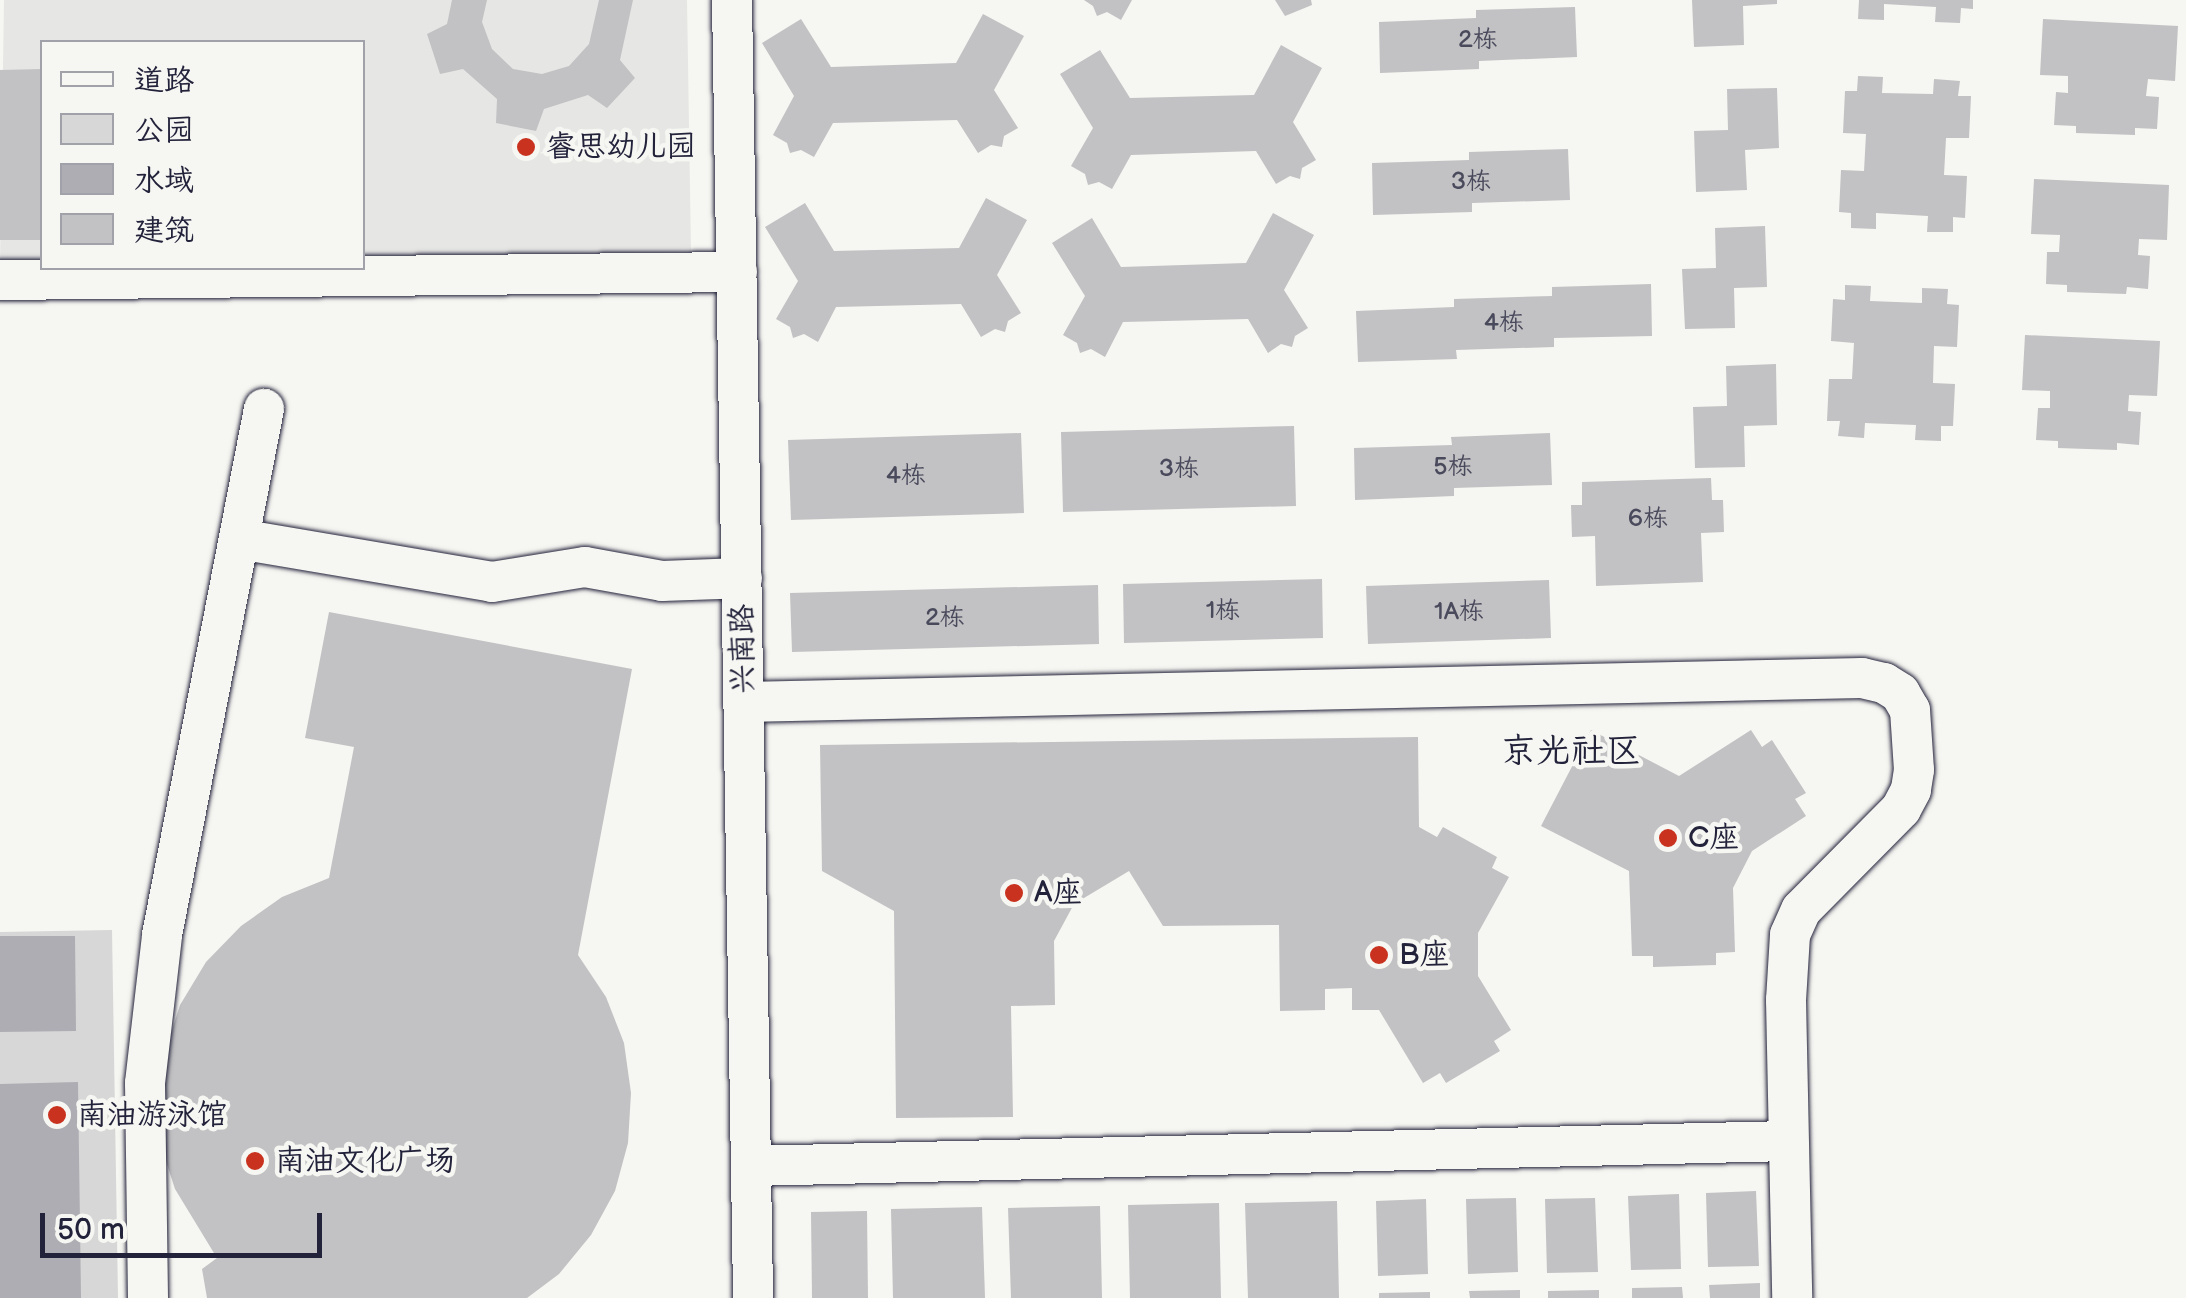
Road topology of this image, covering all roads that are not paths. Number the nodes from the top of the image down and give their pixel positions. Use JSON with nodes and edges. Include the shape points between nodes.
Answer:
{"nodes":[{"id":1,"x":732,"y":0,"type":"edge"},
{"id":2,"x":737,"y":272,"type":"junction"},
{"id":3,"x":0,"y":280,"type":"edge"},
{"id":4,"x":264,"y":409,"type":"dead end"},
{"id":5,"x":239,"y":539,"type":"junction"},
{"id":6,"x":742,"y":578,"type":"junction"},
{"id":7,"x":744,"y":702,"type":"junction"},
{"id":8,"x":1788,"y":1141,"type":"junction"},
{"id":9,"x":751,"y":1166,"type":"junction"},
{"id":10,"x":148,"y":1298,"type":"edge"},
{"id":11,"x":753,"y":1298,"type":"edge"},
{"id":12,"x":1792,"y":1298,"type":"edge"}],
"edges":[{"from":1,"to":2,"type":"street","name":"兴南路"},
{"from":2,"to":3,"type":"street"},
{"from":2,"to":6,"type":"street","name":"兴南路"},
{"from":4,"to":5,"type":"street"},
{"from":5,"to":6,"type":"street","via":[[492,582],[585,568],[662,580]]},
{"from":5,"to":10,"type":"street","via":[[162,935],[145,1083]]},
{"from":6,"to":7,"type":"street","name":"兴南路"},
{"from":7,"to":8,"type":"street","via":[[1843,678],[1884,683],[1910,710],[1911,790],[1801,910],[1790,935]]},
{"from":7,"to":9,"type":"street","name":"兴南路"},
{"from":8,"to":9,"type":"street"},
{"from":8,"to":12,"type":"street"},
{"from":9,"to":11,"type":"street","name":"兴南路"}]}
